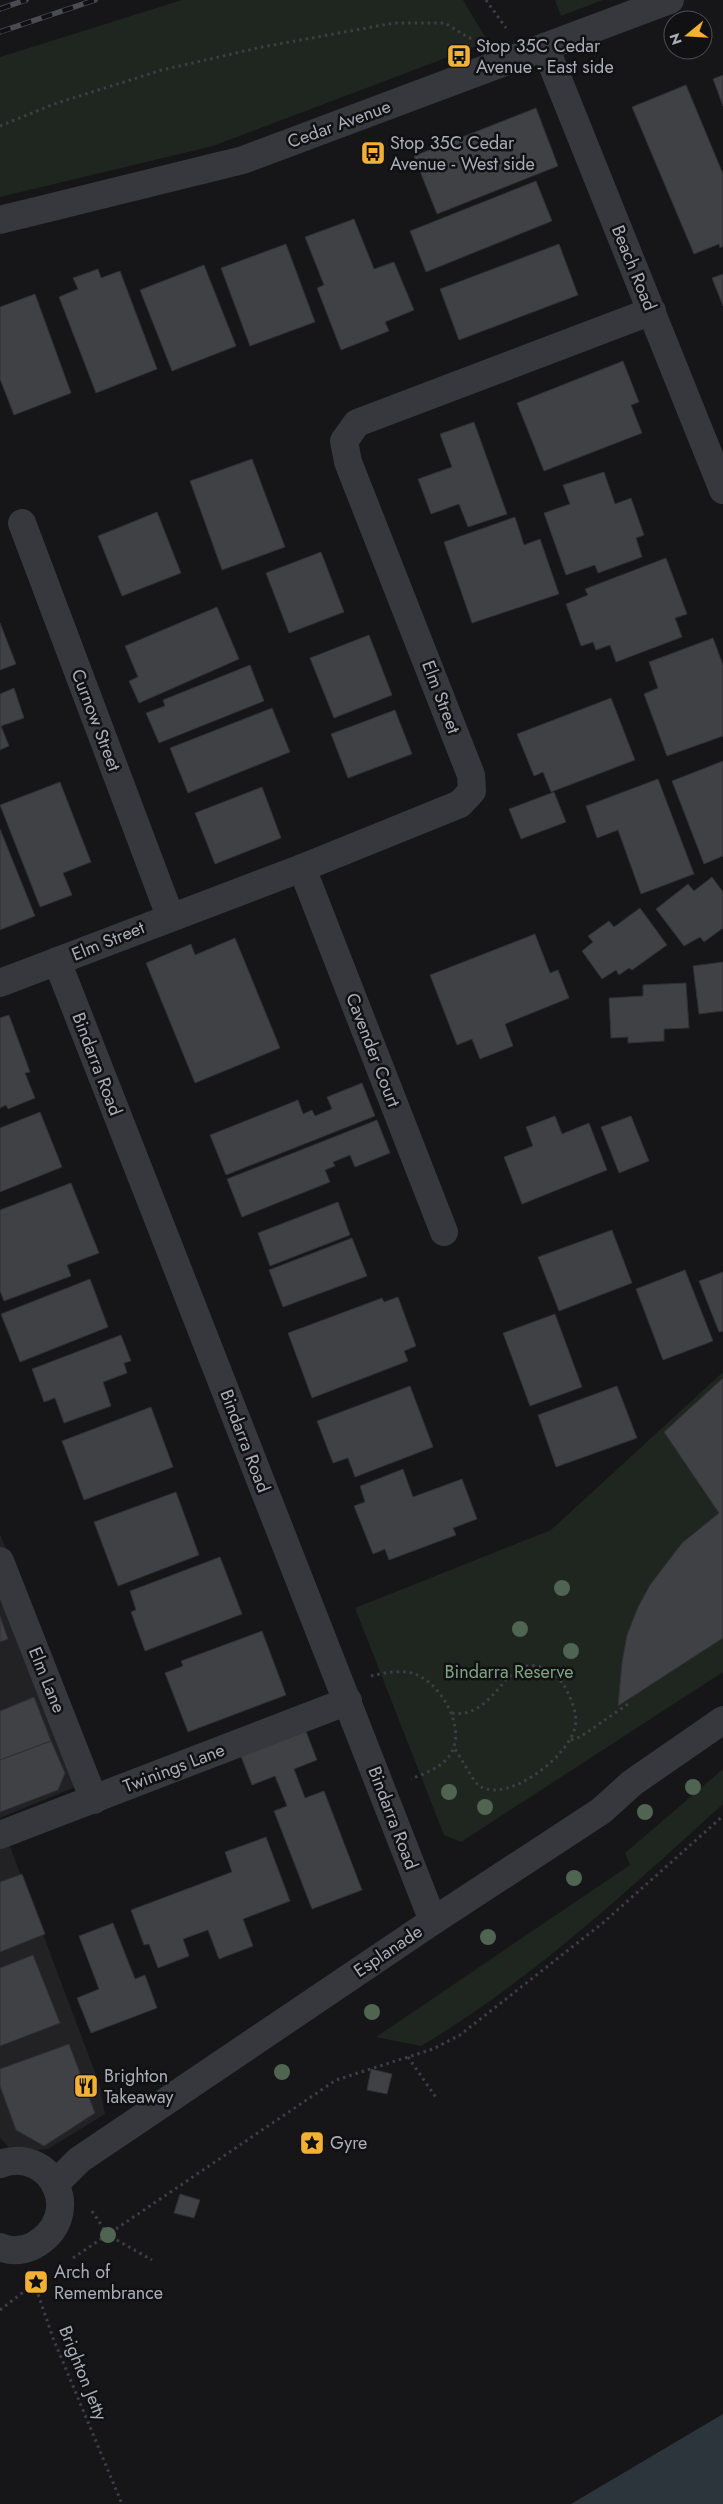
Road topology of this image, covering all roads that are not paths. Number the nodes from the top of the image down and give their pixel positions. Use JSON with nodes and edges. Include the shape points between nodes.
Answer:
{"nodes":[{"id":1,"x":670,"y":0,"type":"edge"},
{"id":2,"x":545,"y":47,"type":"junction"},
{"id":3,"x":0,"y":220,"type":"edge"},
{"id":4,"x":652,"y":311,"type":"junction"},
{"id":5,"x":723,"y":490,"type":"edge"},
{"id":6,"x":22,"y":523,"type":"dead end"},
{"id":7,"x":302,"y":868,"type":"junction"},
{"id":8,"x":170,"y":916,"type":"junction"},
{"id":9,"x":56,"y":961,"type":"junction"},
{"id":10,"x":0,"y":983,"type":"edge"},
{"id":11,"x":444,"y":1232,"type":"dead end"},
{"id":12,"x":0,"y":1561,"type":"edge"},
{"id":13,"x":348,"y":1701,"type":"junction"},
{"id":14,"x":723,"y":1720,"type":"edge"},
{"id":15,"x":94,"y":1800,"type":"junction"},
{"id":16,"x":0,"y":1835,"type":"edge"},
{"id":17,"x":433,"y":1921,"type":"junction"},
{"id":18,"x":0,"y":2164,"type":"edge"},
{"id":19,"x":56,"y":2184,"type":"junction"},
{"id":20,"x":12,"y":2249,"type":"edge"}],
"edges":[{"from":1,"to":2,"type":"street","name":"Cedar Avenue"},
{"from":2,"to":3,"type":"street","name":"Cedar Avenue","via":[[243,160]]},
{"from":2,"to":4,"type":"street","name":"Beach Road"},
{"from":4,"to":5,"type":"street","name":"Beach Road"},
{"from":4,"to":7,"type":"street","name":"Elm Street","via":[[357,423],[344,441],[348,462],[471,775],[472,791],[460,804]]},
{"from":6,"to":8,"type":"street","name":"Curnow Street"},
{"from":7,"to":8,"type":"street","name":"Elm Street"},
{"from":7,"to":11,"type":"street","name":"Cavender Court"},
{"from":8,"to":9,"type":"street","name":"Elm Street"},
{"from":9,"to":10,"type":"street","name":"Elm Street"},
{"from":9,"to":13,"type":"street","name":"Bindarra Road"},
{"from":12,"to":15,"type":"street","name":"Elm Lane"},
{"from":13,"to":15,"type":"street","name":"Twinings Lane"},
{"from":13,"to":17,"type":"street","name":"Bindarra Road"},
{"from":14,"to":17,"type":"street","name":"Esplanade","via":[[632,1783],[601,1811]]},
{"from":15,"to":16,"type":"street","name":"Twinings Lane"},
{"from":17,"to":19,"type":"street","name":"Esplanade","via":[[79,2160]]},
{"from":18,"to":19,"type":"street","via":[[21,2161],[35,2164]]},
{"from":19,"to":20,"type":"street","via":[[60,2206],[55,2227],[46,2239]]}]}
